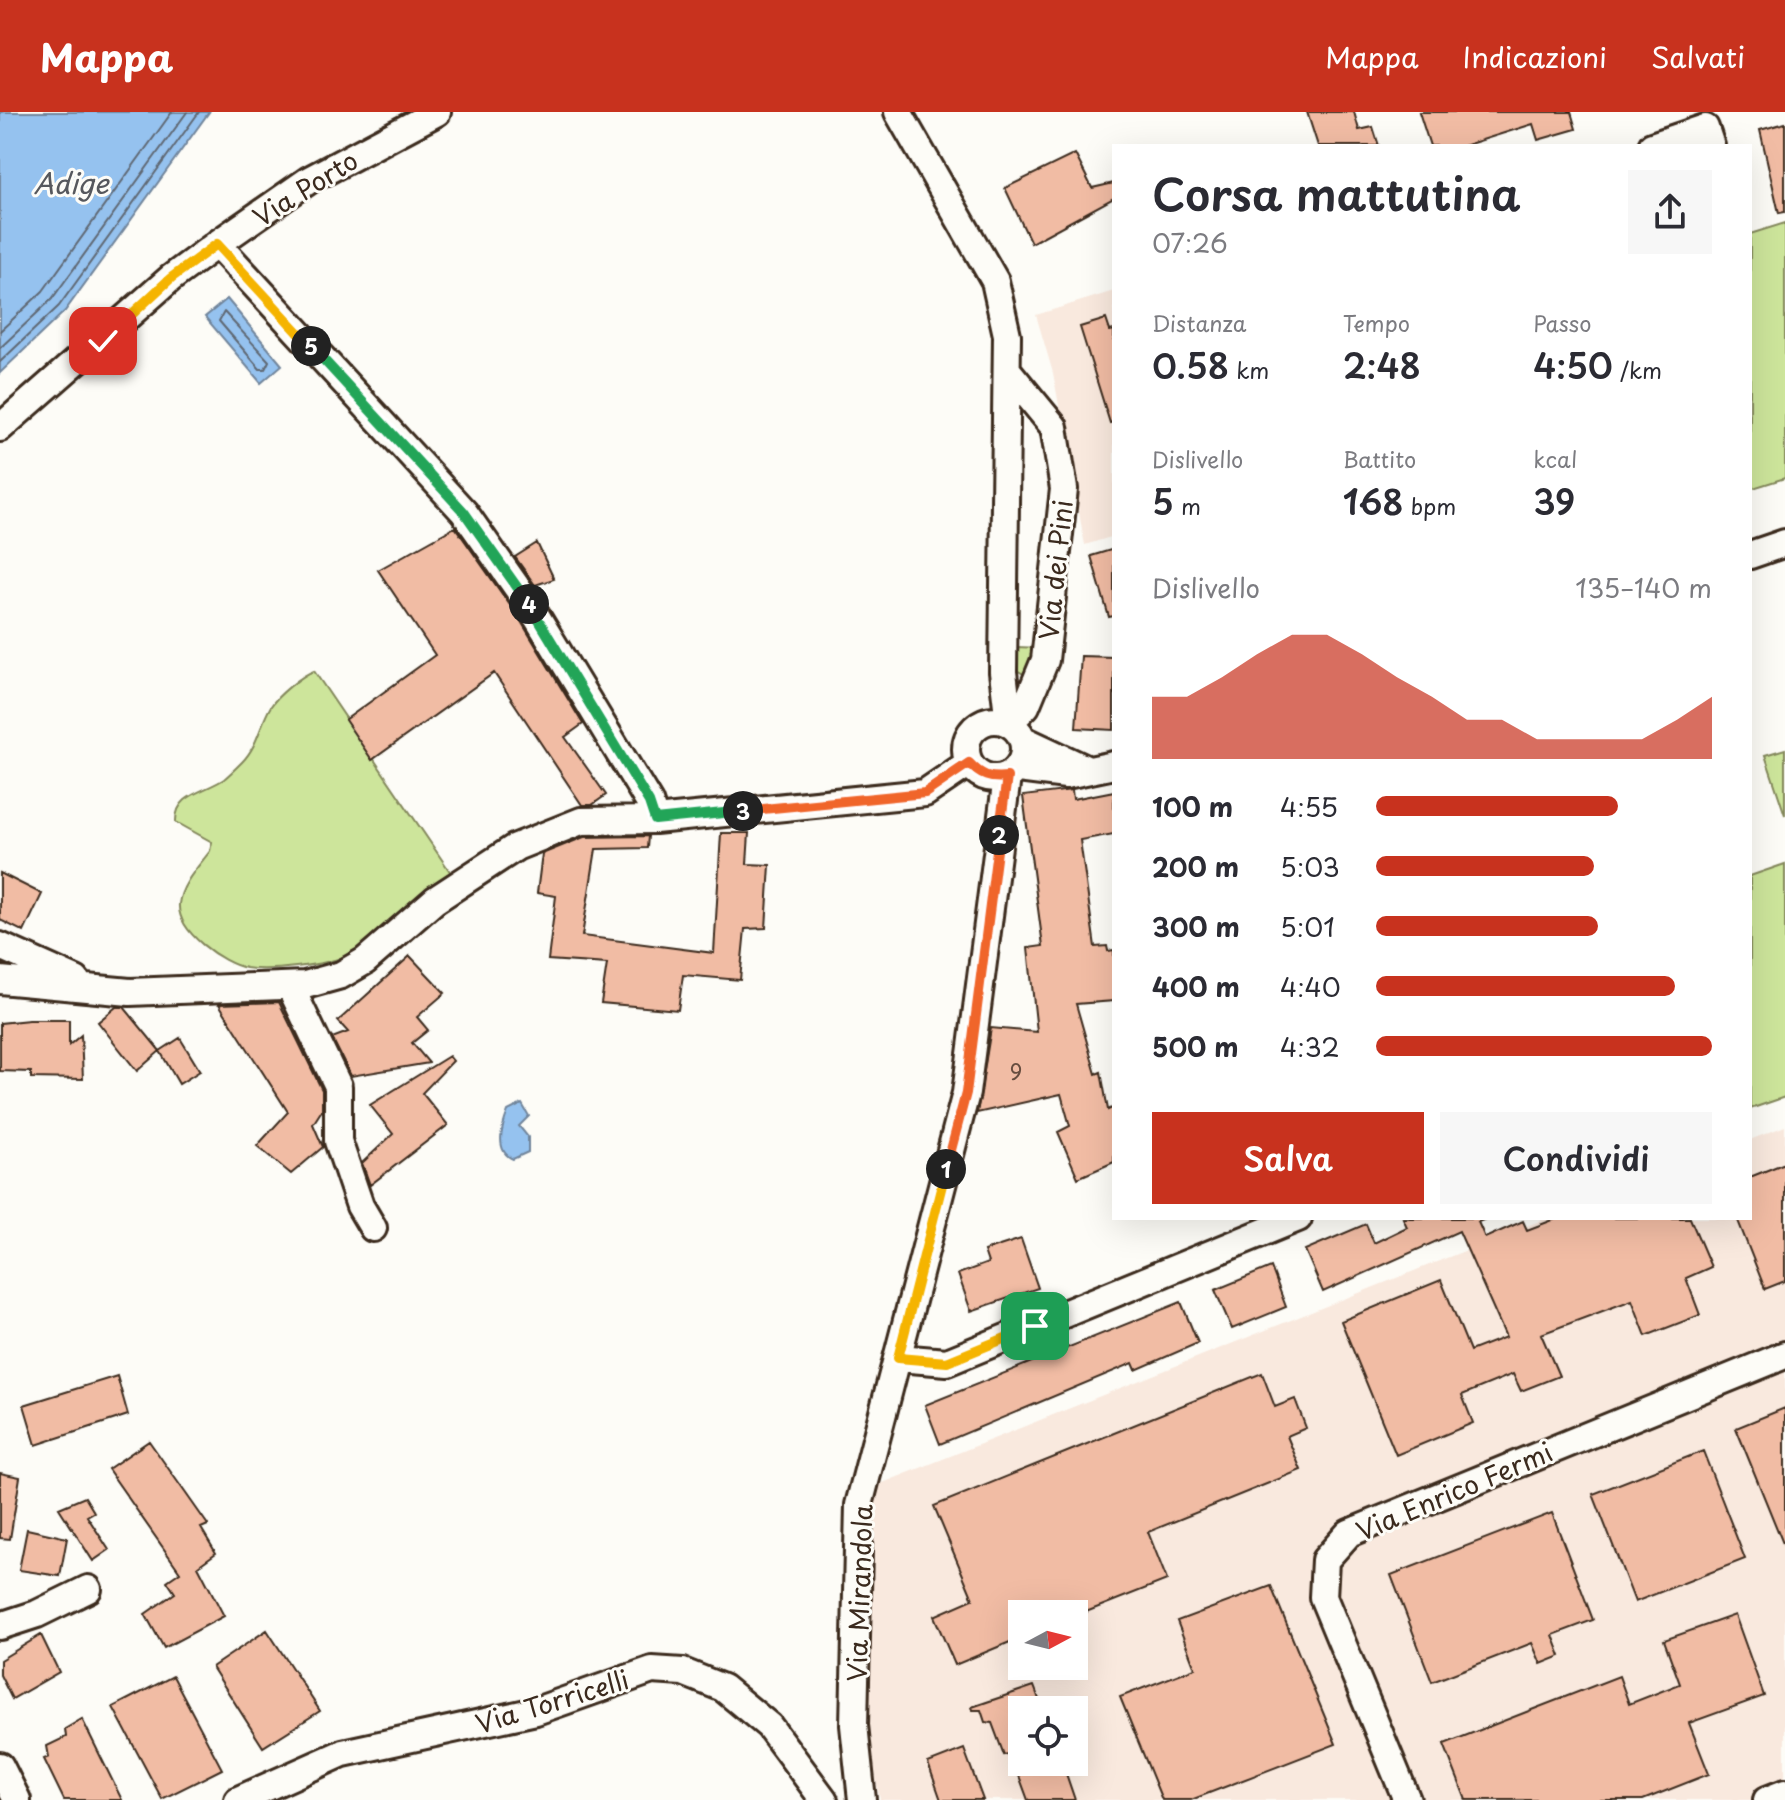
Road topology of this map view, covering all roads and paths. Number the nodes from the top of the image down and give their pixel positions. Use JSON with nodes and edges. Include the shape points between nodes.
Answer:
{"nodes":[{"id":1,"x":437,"y":112,"type":"edge"},
{"id":2,"x":898,"y":112,"type":"edge"},
{"id":3,"x":1658,"y":144,"type":"edge"},
{"id":4,"x":1710,"y":144,"type":"edge"},
{"id":5,"x":217,"y":244,"type":"junction"},
{"id":6,"x":1008,"y":371,"type":"junction"},
{"id":7,"x":1054,"y":427,"type":"junction"},
{"id":8,"x":0,"y":428,"type":"edge"},
{"id":9,"x":1006,"y":431,"type":"junction"},
{"id":10,"x":1785,"y":543,"type":"edge"},
{"id":11,"x":1752,"y":554,"type":"edge"},
{"id":12,"x":1005,"y":728,"type":"junction"},
{"id":13,"x":969,"y":763,"type":"junction"},
{"id":14,"x":1112,"y":765,"type":"edge"},
{"id":15,"x":1086,"y":769,"type":"junction"},
{"id":16,"x":1012,"y":773,"type":"junction"},
{"id":17,"x":655,"y":820,"type":"junction"},
{"id":18,"x":0,"y":946,"type":"edge"},
{"id":19,"x":0,"y":980,"type":"edge"},
{"id":20,"x":86,"y":986,"type":"junction"},
{"id":21,"x":290,"y":986,"type":"junction"},
{"id":22,"x":1293,"y":1220,"type":"edge"},
{"id":23,"x":373,"y":1228,"type":"dead end"},
{"id":24,"x":1785,"y":1355,"type":"edge"},
{"id":25,"x":898,"y":1358,"type":"junction"},
{"id":26,"x":88,"y":1589,"type":"dead end"},
{"id":27,"x":0,"y":1626,"type":"edge"},
{"id":28,"x":0,"y":1766,"type":"edge"},
{"id":29,"x":1785,"y":1793,"type":"edge"},
{"id":30,"x":17,"y":1800,"type":"edge"},
{"id":31,"x":238,"y":1800,"type":"edge"},
{"id":32,"x":824,"y":1800,"type":"edge"},
{"id":33,"x":862,"y":1800,"type":"edge"},
{"id":34,"x":1407,"y":1800,"type":"edge"},
{"id":35,"x":1767,"y":1800,"type":"edge"}],
"edges":[{"from":1,"to":5,"type":"street","name":"Via Porto","via":[[309,180]]},
{"from":2,"to":6,"type":"street","name":"Via dei Pini","via":[[995,281],[1007,335]]},
{"from":3,"to":4,"type":"street","via":[[1705,128]]},
{"from":5,"to":8,"type":"street","name":"Via Porto"},
{"from":5,"to":17,"type":"street","via":[[464,512],[532,609]]},
{"from":6,"to":7,"type":"street"},
{"from":6,"to":9,"type":"street","name":"Via dei Pini"},
{"from":7,"to":9,"type":"street","via":[[1025,415],[1016,417]]},
{"from":7,"to":12,"type":"street","name":"Via dei Pini","via":[[1064,489],[1045,660],[1026,706]]},
{"from":9,"to":12,"type":"street","name":"Via dei Pini"},
{"from":10,"to":11,"type":"street"},
{"from":12,"to":13,"type":"street","via":[[975,728],[968,739]]},
{"from":12,"to":15,"type":"street"},
{"from":12,"to":16,"type":"street","via":[[1024,757]]},
{"from":13,"to":16,"type":"street","via":[[993,779]]},
{"from":13,"to":17,"type":"street","via":[[925,793]]},
{"from":14,"to":15,"type":"street"},
{"from":15,"to":16,"type":"street","via":[[1066,775]]},
{"from":16,"to":25,"type":"street","name":"Via Mirandola","via":[[966,1093]]},
{"from":17,"to":21,"type":"street","via":[[581,821],[516,847],[435,900],[365,961],[341,975]]},
{"from":18,"to":20,"type":"street"},
{"from":19,"to":20,"type":"street"},
{"from":20,"to":21,"type":"street","via":[[130,992]]},
{"from":21,"to":23,"type":"street","via":[[338,1086],[338,1141]]},
{"from":22,"to":25,"type":"street","via":[[947,1362]]},
{"from":24,"to":34,"type":"street","name":"Via Enrico Fermi","via":[[1349,1533],[1325,1560],[1323,1597]]},
{"from":25,"to":33,"type":"street","name":"Via Mirandola","via":[[859,1505],[854,1725]]},
{"from":26,"to":27,"type":"street"},
{"from":28,"to":30,"type":"street"},
{"from":29,"to":35,"type":"street"},
{"from":31,"to":32,"type":"street","name":"Via Torricelli","via":[[343,1753],[536,1711],[652,1670],[683,1672],[723,1688],[769,1726]]}]}
